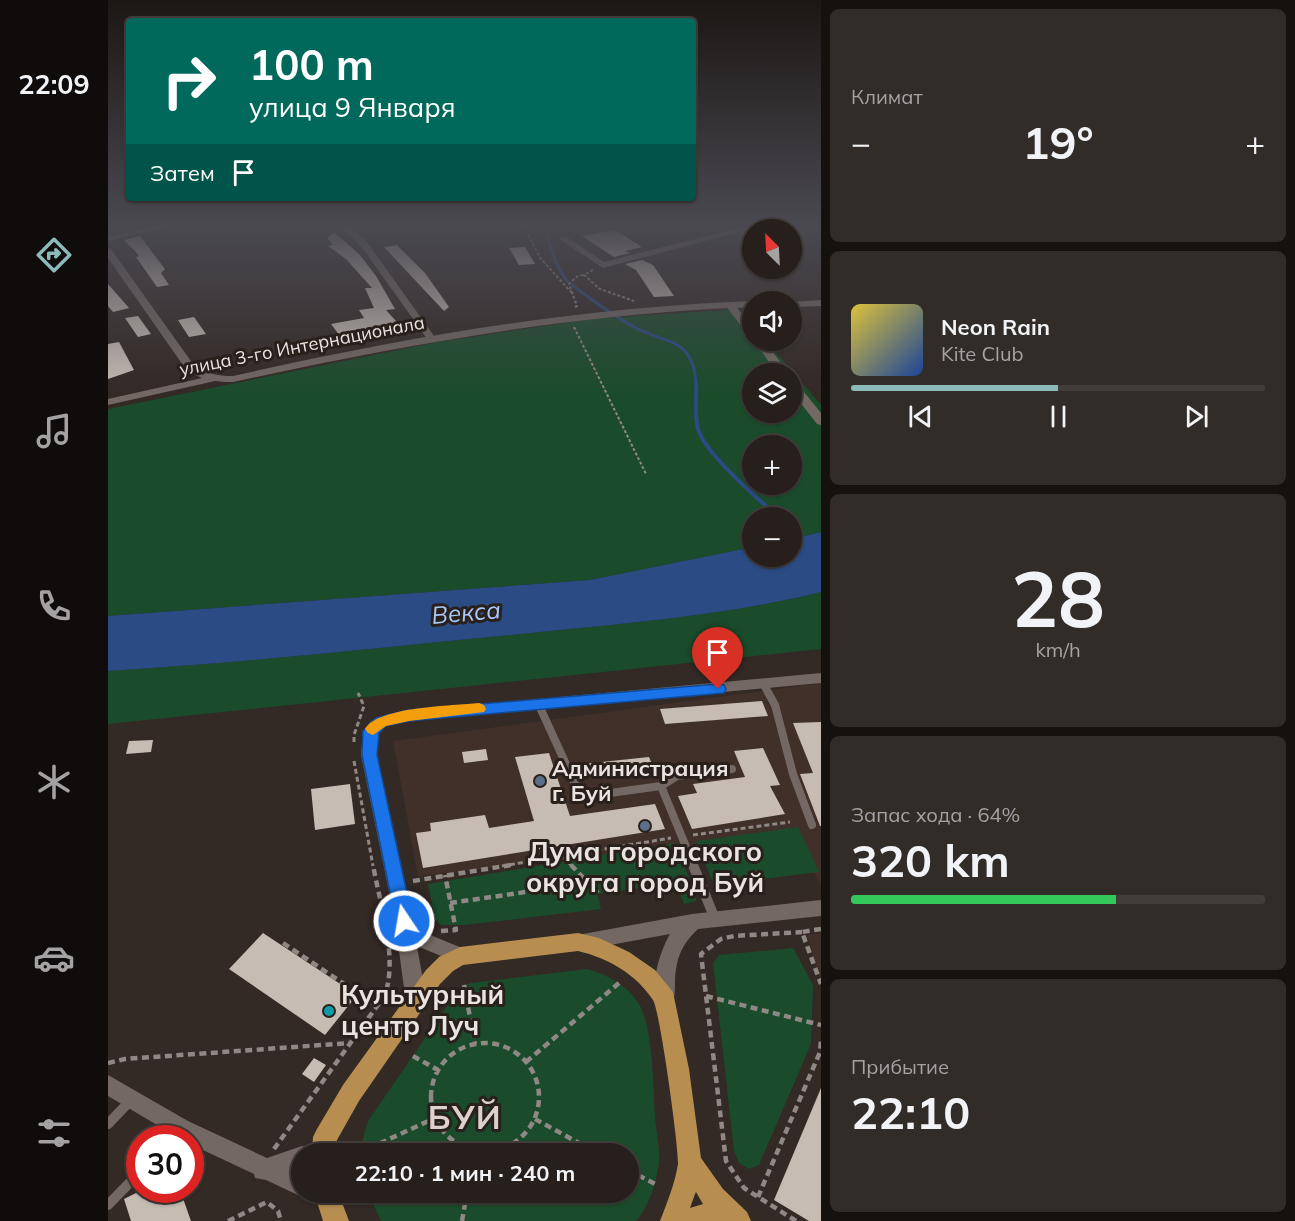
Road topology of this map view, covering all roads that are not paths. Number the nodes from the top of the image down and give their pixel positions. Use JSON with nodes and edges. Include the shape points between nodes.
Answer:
{"nodes":[{"id":1,"x":128,"y":280,"type":"edge"},
{"id":2,"x":390,"y":280,"type":"edge"},
{"id":3,"x":821,"y":303,"type":"edge"},
{"id":4,"x":742,"y":304,"type":"edge"},
{"id":5,"x":802,"y":304,"type":"edge"},
{"id":6,"x":730,"y":305,"type":"junction"},
{"id":7,"x":742,"y":320,"type":"edge"},
{"id":8,"x":431,"y":338,"type":"junction"},
{"id":9,"x":211,"y":380,"type":"junction"},
{"id":10,"x":802,"y":397,"type":"edge"},
{"id":11,"x":108,"y":402,"type":"edge"},
{"id":12,"x":821,"y":422,"type":"edge"},
{"id":13,"x":821,"y":678,"type":"edge"},
{"id":14,"x":764,"y":686,"type":"junction"},
{"id":15,"x":538,"y":703,"type":"junction"},
{"id":16,"x":732,"y":769,"type":"dead end"},
{"id":17,"x":661,"y":786,"type":"junction"},
{"id":18,"x":812,"y":825,"type":"dead end"},
{"id":19,"x":821,"y":908,"type":"edge"},
{"id":20,"x":715,"y":919,"type":"junction"},
{"id":21,"x":404,"y":921,"type":"junction"},
{"id":22,"x":692,"y":922,"type":"junction"},
{"id":23,"x":578,"y":942,"type":"junction"},
{"id":24,"x":460,"y":956,"type":"junction"},
{"id":25,"x":665,"y":999,"type":"junction"},
{"id":26,"x":411,"y":1008,"type":"junction"},
{"id":27,"x":108,"y":1085,"type":"edge"},
{"id":28,"x":131,"y":1100,"type":"junction"},
{"id":29,"x":108,"y":1124,"type":"edge"},
{"id":30,"x":165,"y":1125,"type":"edge"},
{"id":31,"x":204,"y":1141,"type":"edge"},
{"id":32,"x":325,"y":1143,"type":"edge"},
{"id":33,"x":291,"y":1158,"type":"edge"},
{"id":34,"x":268,"y":1160,"type":"junction"},
{"id":35,"x":690,"y":1162,"type":"junction"},
{"id":36,"x":291,"y":1178,"type":"edge"},
{"id":37,"x":126,"y":1186,"type":"edge"},
{"id":38,"x":108,"y":1205,"type":"edge"},
{"id":39,"x":673,"y":1221,"type":"edge"},
{"id":40,"x":688,"y":1221,"type":"edge"},
{"id":41,"x":731,"y":1221,"type":"edge"},
{"id":42,"x":738,"y":1221,"type":"edge"}],
"edges":[{"from":1,"to":9,"type":"street","via":[[189,366]]},
{"from":2,"to":8,"type":"street"},
{"from":3,"to":5,"type":"street"},
{"from":4,"to":6,"type":"street","name":"улица 3-го Интернационала"},
{"from":6,"to":7,"type":"street"},
{"from":6,"to":8,"type":"street","name":"улица 3-го Интернационала","via":[[636,309]]},
{"from":8,"to":9,"type":"street","name":"улица 3-го Интернационала","via":[[233,379]]},
{"from":9,"to":11,"type":"street","name":"улица 3-го Интернационала"},
{"from":10,"to":12,"type":"street"},
{"from":13,"to":14,"type":"street"},
{"from":14,"to":15,"type":"street"},
{"from":14,"to":18,"type":"lane","via":[[775,705]]},
{"from":15,"to":17,"type":"lane","via":[[581,797]]},
{"from":15,"to":21,"type":"street","via":[[409,716],[381,722],[371,731],[369,755]]},
{"from":16,"to":17,"type":"lane","via":[[677,776]]},
{"from":17,"to":20,"type":"lane"},
{"from":19,"to":20,"type":"street"},
{"from":20,"to":22,"type":"street"},
{"from":21,"to":24,"type":"street","via":[[417,938]]},
{"from":21,"to":26,"type":"street","via":[[414,988]]},
{"from":22,"to":23,"type":"street"},
{"from":22,"to":25,"type":"street","via":[[677,935],[670,949]]},
{"from":23,"to":24,"type":"main road"},
{"from":23,"to":25,"type":"main road","via":[[622,958],[648,978]]},
{"from":24,"to":26,"type":"main road","via":[[433,977]]},
{"from":25,"to":35,"type":"main road"},
{"from":26,"to":32,"type":"main road","via":[[351,1093]]},
{"from":27,"to":28,"type":"street"},
{"from":28,"to":29,"type":"lane"},
{"from":28,"to":30,"type":"street"},
{"from":31,"to":34,"type":"street"},
{"from":33,"to":34,"type":"street"},
{"from":34,"to":36,"type":"street"},
{"from":35,"to":39,"type":"main road"},
{"from":35,"to":42,"type":"main road","via":[[714,1198]]},
{"from":37,"to":38,"type":"lane"},
{"from":40,"to":41,"type":"main road","via":[[705,1216]]}]}
